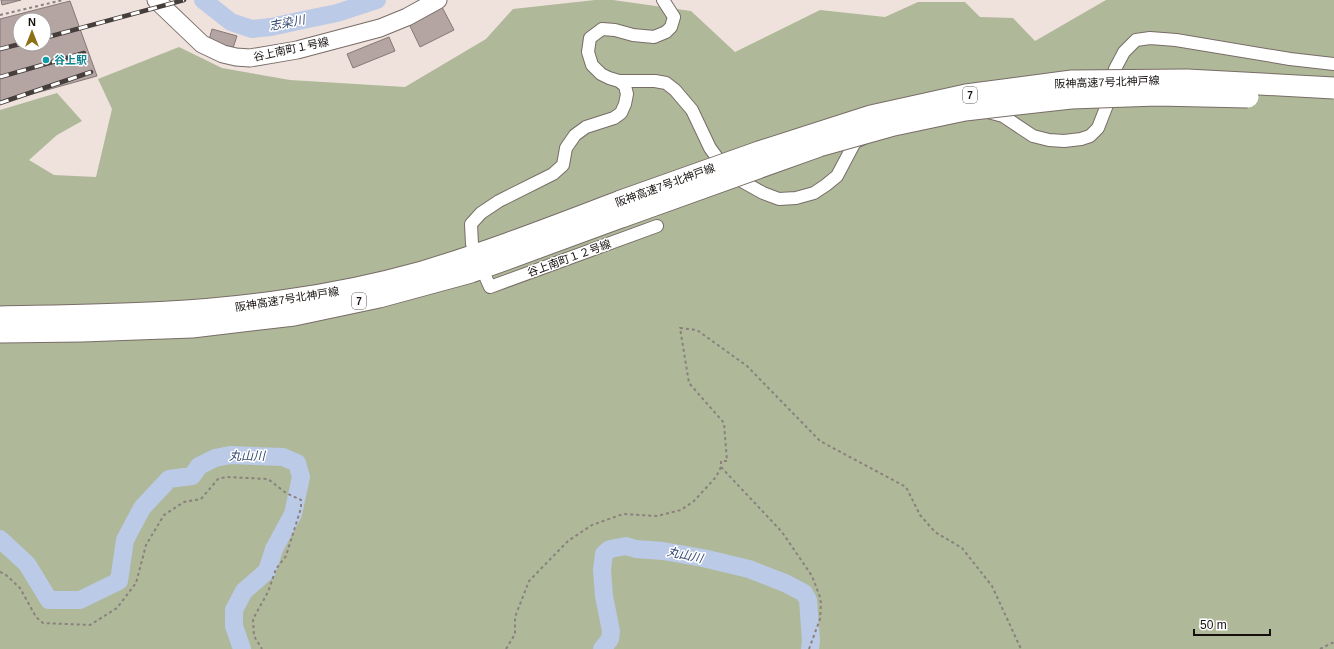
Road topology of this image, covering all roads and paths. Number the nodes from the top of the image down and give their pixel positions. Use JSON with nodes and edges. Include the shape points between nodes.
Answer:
{"nodes":[{"id":1,"x":63,"y":0,"type":"edge"},
{"id":2,"x":156,"y":0,"type":"edge"},
{"id":3,"x":438,"y":0,"type":"edge"},
{"id":4,"x":663,"y":0,"type":"edge"},
{"id":5,"x":0,"y":15,"type":"edge"},
{"id":6,"x":1334,"y":64,"type":"edge"},
{"id":7,"x":619,"y":81,"type":"junction"},
{"id":8,"x":1334,"y":88,"type":"edge"},
{"id":9,"x":1334,"y":102,"type":"edge"},
{"id":10,"x":622,"y":208,"type":"junction"},
{"id":11,"x":658,"y":226,"type":"dead end"},
{"id":12,"x":472,"y":244,"type":"dead end"},
{"id":13,"x":486,"y":278,"type":"dead end"},
{"id":14,"x":0,"y":317,"type":"edge"},
{"id":15,"x":83,"y":323,"type":"junction"},
{"id":16,"x":0,"y":332,"type":"edge"},
{"id":17,"x":721,"y":467,"type":"junction"},
{"id":18,"x":0,"y":572,"type":"edge"},
{"id":19,"x":1334,"y":642,"type":"edge"},
{"id":20,"x":262,"y":649,"type":"edge"},
{"id":21,"x":506,"y":649,"type":"edge"},
{"id":22,"x":809,"y":649,"type":"edge"},
{"id":23,"x":1021,"y":649,"type":"edge"},
{"id":24,"x":1320,"y":649,"type":"edge"}],
"edges":[{"from":1,"to":5,"type":"path"},
{"from":2,"to":3,"type":"street","name":"谷上南町１号線","via":[[202,44],[223,54],[250,58],[297,50],[380,28],[408,17]]},
{"from":4,"to":7,"type":"street","via":[[674,17],[671,27],[666,32],[654,37],[602,29],[590,38],[588,52],[592,65],[601,74]]},
{"from":6,"to":7,"type":"street","via":[[1176,40],[1136,40],[1124,52],[1115,69],[1107,105],[1098,128],[1090,136],[1064,141],[1049,140],[1033,136],[1003,116],[986,112],[910,122],[855,142],[837,176],[814,193],[779,199],[729,174],[710,148],[692,110],[666,83]]},
{"from":7,"to":12,"type":"street","via":[[625,86],[627,94],[621,113],[614,118],[586,127],[575,135],[566,148],[563,165],[553,174],[481,213],[471,224]]},
{"from":8,"to":10,"type":"highway","name":"阪神高速7号北神戸線","number":"7","bridge":true,"via":[[1187,80],[1072,82],[966,95],[872,116],[759,152]]},
{"from":9,"to":10,"type":"highway","name":"阪神高速7号北神戸線","number":"7","bridge":true,"via":[[1157,95],[1071,98],[965,110],[894,125],[820,146]]},
{"from":10,"to":15,"type":"highway","name":"阪神高速7号北神戸線","number":"7","via":[[421,272],[346,290],[219,309]]},
{"from":11,"to":13,"type":"street","name":"谷上南町１２号線","via":[[490,286]]},
{"from":14,"to":15,"type":"highway","name":"阪神高速7号北神戸線","number":"7"},
{"from":15,"to":16,"type":"highway","name":"阪神高速7号北神戸線","number":"7"},
{"from":17,"to":21,"type":"path","via":[[716,477],[694,501],[681,510],[658,516],[623,514],[592,525],[568,541],[529,581],[515,617],[515,634]]},
{"from":17,"to":22,"type":"path","via":[[782,532],[812,576],[821,604],[820,619]]},
{"from":17,"to":23,"type":"path","via":[[721,461],[727,461],[724,423],[689,383],[680,328],[697,330],[747,366],[820,441],[906,486],[920,515],[935,532],[962,548],[992,586]]},
{"from":18,"to":20,"type":"path","via":[[20,588],[36,617],[43,623],[90,625],[117,608],[136,583],[146,545],[164,515],[184,502],[201,499],[218,479],[268,479],[286,493],[301,500],[301,508],[286,556],[276,569],[254,619],[254,636]]},
{"from":19,"to":24,"type":"path"}]}
